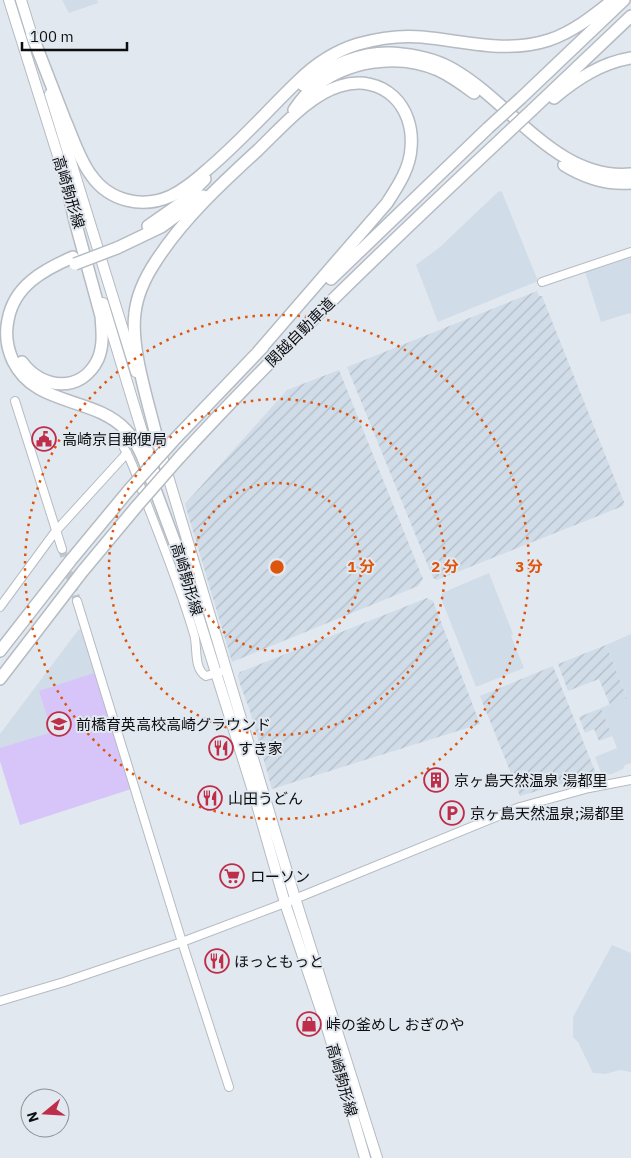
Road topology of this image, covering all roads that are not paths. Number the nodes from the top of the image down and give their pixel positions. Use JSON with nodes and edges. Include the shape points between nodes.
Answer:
{"nodes":[{"id":1,"x":9,"y":0,"type":"edge"},
{"id":2,"x":21,"y":0,"type":"edge"},
{"id":3,"x":613,"y":0,"type":"edge"},
{"id":4,"x":624,"y":0,"type":"edge"},
{"id":5,"x":631,"y":16,"type":"edge"},
{"id":6,"x":32,"y":36,"type":"junction"},
{"id":7,"x":631,"y":58,"type":"edge"},
{"id":8,"x":269,"y":112,"type":"junction"},
{"id":9,"x":534,"y":112,"type":"junction"},
{"id":10,"x":282,"y":127,"type":"junction"},
{"id":11,"x":223,"y":157,"type":"junction"},
{"id":12,"x":236,"y":171,"type":"junction"},
{"id":13,"x":631,"y":174,"type":"edge"},
{"id":14,"x":631,"y":183,"type":"edge"},
{"id":15,"x":68,"y":187,"type":"junction"},
{"id":16,"x":116,"y":245,"type":"junction"},
{"id":17,"x":631,"y":252,"type":"edge"},
{"id":18,"x":74,"y":261,"type":"junction"},
{"id":19,"x":542,"y":282,"type":"dead end"},
{"id":20,"x":258,"y":352,"type":"junction"},
{"id":21,"x":15,"y":401,"type":"dead end"},
{"id":22,"x":156,"y":439,"type":"junction"},
{"id":23,"x":55,"y":532,"type":"junction"},
{"id":24,"x":62,"y":549,"type":"tunnel mouth"},
{"id":25,"x":178,"y":551,"type":"junction"},
{"id":26,"x":78,"y":601,"type":"tunnel mouth"},
{"id":27,"x":0,"y":607,"type":"edge"},
{"id":28,"x":0,"y":651,"type":"edge"},
{"id":29,"x":221,"y":671,"type":"junction"},
{"id":30,"x":0,"y":679,"type":"edge"},
{"id":31,"x":631,"y":780,"type":"edge"},
{"id":32,"x":290,"y":900,"type":"junction"},
{"id":33,"x":182,"y":942,"type":"junction"},
{"id":34,"x":0,"y":1001,"type":"edge"},
{"id":35,"x":229,"y":1087,"type":"dead end"},
{"id":36,"x":365,"y":1158,"type":"edge"},
{"id":37,"x":377,"y":1158,"type":"edge"}],
"edges":[{"from":1,"to":15,"type":"main road","name":"高崎駒形線"},
{"from":2,"to":6,"type":"main road","name":"高崎駒形線"},
{"from":3,"to":8,"type":"highway","via":[[564,34],[526,45],[491,46],[404,36],[353,46],[309,71]]},
{"from":4,"to":20,"type":"highway","name":"関越自動車道","bridge":true,"via":[[371,239]]},
{"from":5,"to":9,"type":"highway","name":"関越自動車道"},
{"from":6,"to":11,"type":"highway","via":[[80,156],[91,175],[116,197],[127,201],[162,200]]},
{"from":6,"to":22,"type":"main road","name":"高崎駒形線"},
{"from":7,"to":9,"type":"highway","via":[[590,72]]},
{"from":8,"to":11,"type":"highway"},
{"from":8,"to":13,"type":"highway","via":[[305,83],[339,64],[374,54],[412,55],[440,63],[468,79],[541,141],[570,160],[602,173]]},
{"from":9,"to":30,"type":"highway","name":"関越自動車道","bridge":true,"via":[[388,245],[179,458],[82,572]]},
{"from":10,"to":12,"type":"highway"},
{"from":10,"to":14,"type":"highway","via":[[311,90],[335,74],[379,61],[409,62],[437,70],[463,85],[537,147],[580,174],[606,182]]},
{"from":10,"to":20,"type":"highway","via":[[330,89],[355,83],[367,84],[389,93],[402,106],[409,122],[411,149],[403,176],[387,202]]},
{"from":11,"to":16,"type":"highway","via":[[181,203]]},
{"from":12,"to":16,"type":"highway","via":[[161,227]]},
{"from":12,"to":22,"type":"highway","via":[[166,247],[148,274],[138,300],[135,343]]},
{"from":15,"to":18,"type":"highway","via":[[102,332],[98,358],[92,368],[76,381],[54,384],[35,377],[22,362],[14,341],[16,319],[24,299],[41,282]]},
{"from":15,"to":25,"type":"main road","name":"高崎駒形線"},
{"from":16,"to":18,"type":"highway","bridge":true},
{"from":17,"to":19,"type":"street"},
{"from":18,"to":25,"type":"highway","via":[[40,273],[19,294],[6,327],[10,355],[21,374],[37,388],[104,414],[126,430],[142,455]]},
{"from":20,"to":28,"type":"highway","name":"関越自動車道","bridge":true,"via":[[128,490]]},
{"from":21,"to":23,"type":"street"},
{"from":22,"to":29,"type":"main road","name":"高崎駒形線"},
{"from":23,"to":24,"type":"street"},
{"from":23,"to":27,"type":"street"},
{"from":23,"to":29,"type":"street","via":[[125,450],[182,594],[202,674],[206,676]]},
{"from":25,"to":29,"type":"main road","name":"高崎駒形線"},
{"from":26,"to":33,"type":"street"},
{"from":29,"to":32,"type":"main road","name":"高崎駒形線","via":[[253,791]]},
{"from":31,"to":32,"type":"street","via":[[520,807]]},
{"from":32,"to":33,"type":"street"},
{"from":32,"to":36,"type":"main road","name":"高崎駒形線"},
{"from":32,"to":37,"type":"main road","name":"高崎駒形線"},
{"from":33,"to":34,"type":"street"},
{"from":33,"to":35,"type":"street"}]}
